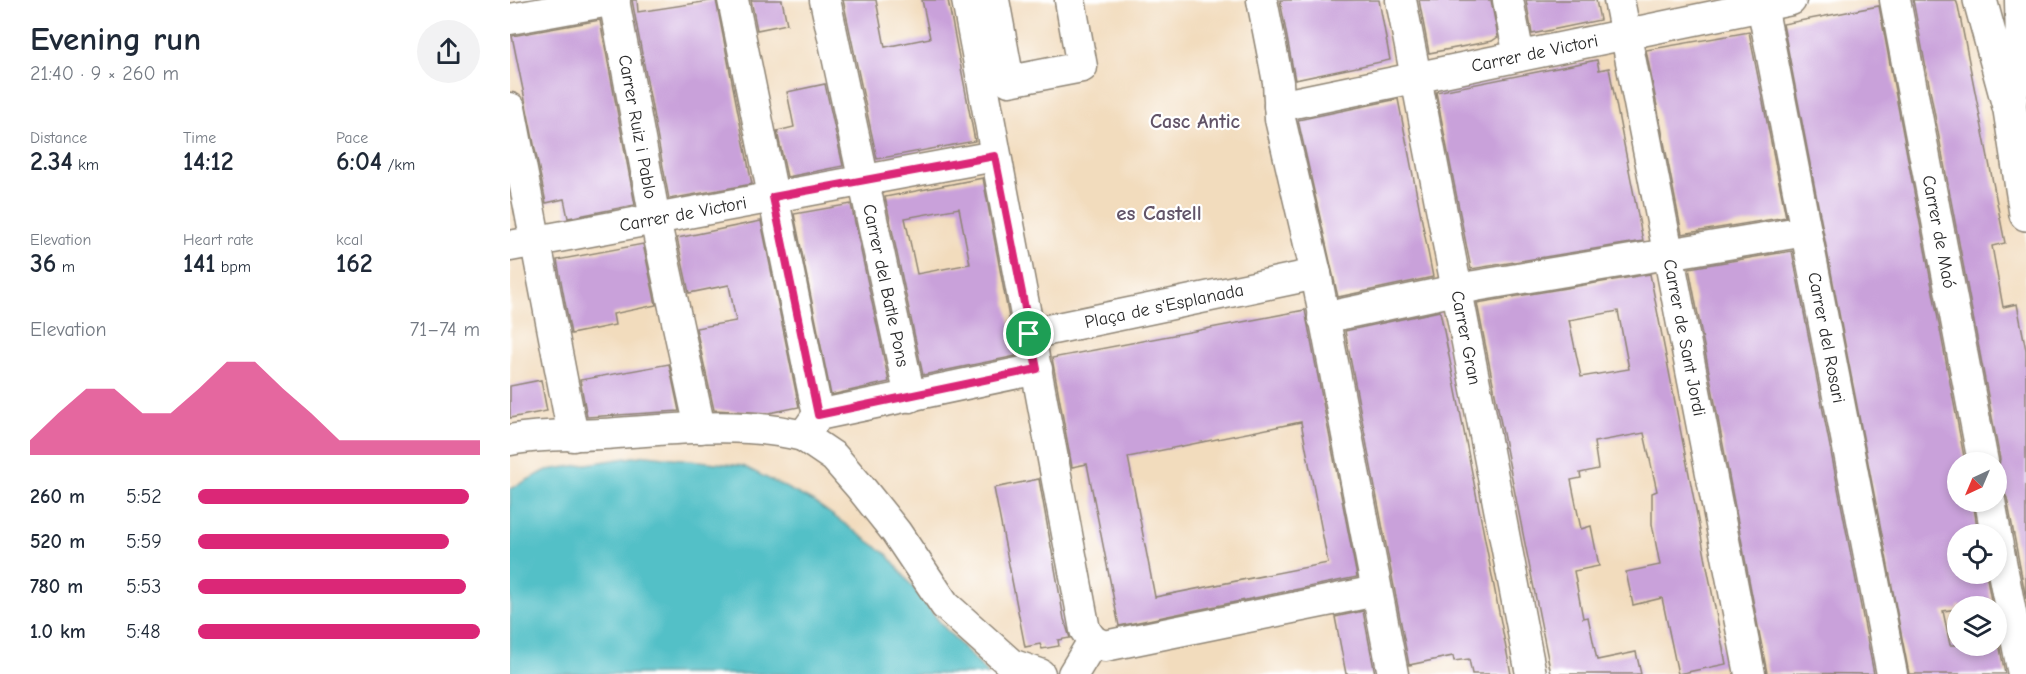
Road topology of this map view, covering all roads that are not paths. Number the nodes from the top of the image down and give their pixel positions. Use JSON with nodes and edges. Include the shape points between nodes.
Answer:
{"nodes":[{"id":1,"x":614,"y":0,"type":"edge"},
{"id":2,"x":733,"y":0,"type":"edge"},
{"id":3,"x":825,"y":0,"type":"edge"},
{"id":4,"x":967,"y":0,"type":"edge"},
{"id":5,"x":994,"y":0,"type":"edge"},
{"id":6,"x":1070,"y":0,"type":"edge"},
{"id":7,"x":1262,"y":0,"type":"edge"},
{"id":8,"x":1401,"y":0,"type":"edge"},
{"id":9,"x":1508,"y":0,"type":"edge"},
{"id":10,"x":1619,"y":0,"type":"edge"},
{"id":11,"x":1791,"y":0,"type":"edge"},
{"id":12,"x":1895,"y":0,"type":"edge"},
{"id":13,"x":1980,"y":0,"type":"edge"},
{"id":14,"x":1995,"y":0,"type":"edge"},
{"id":15,"x":2020,"y":0,"type":"edge"},
{"id":16,"x":1761,"y":3,"type":"edge"},
{"id":17,"x":510,"y":19,"type":"edge"},
{"id":18,"x":1626,"y":34,"type":"junction"},
{"id":19,"x":1519,"y":56,"type":"junction"},
{"id":20,"x":1418,"y":77,"type":"junction"},
{"id":21,"x":1279,"y":106,"type":"junction"},
{"id":22,"x":510,"y":108,"type":"edge"},
{"id":23,"x":2010,"y":110,"type":"junction"},
{"id":24,"x":995,"y":156,"type":"junction"},
{"id":25,"x":864,"y":180,"type":"junction"},
{"id":26,"x":773,"y":197,"type":"junction"},
{"id":27,"x":2026,"y":214,"type":"edge"},
{"id":28,"x":656,"y":219,"type":"junction"},
{"id":29,"x":1806,"y":231,"type":"junction"},
{"id":30,"x":522,"y":243,"type":"edge"},
{"id":31,"x":1668,"y":253,"type":"junction"},
{"id":32,"x":1316,"y":274,"type":"junction"},
{"id":33,"x":1458,"y":290,"type":"junction"},
{"id":34,"x":1323,"y":318,"type":"junction"},
{"id":35,"x":1029,"y":334,"type":"junction"},
{"id":36,"x":1037,"y":369,"type":"junction"},
{"id":37,"x":910,"y":397,"type":"junction"},
{"id":38,"x":810,"y":425,"type":"junction"},
{"id":39,"x":700,"y":428,"type":"junction"},
{"id":40,"x":573,"y":436,"type":"junction"},
{"id":41,"x":510,"y":440,"type":"edge"},
{"id":42,"x":1981,"y":452,"type":"edge"},
{"id":43,"x":2006,"y":584,"type":"edge"},
{"id":44,"x":1376,"y":591,"type":"junction"},
{"id":45,"x":1093,"y":641,"type":"junction"},
{"id":46,"x":1040,"y":674,"type":"edge"},
{"id":47,"x":1073,"y":674,"type":"edge"},
{"id":48,"x":1393,"y":674,"type":"edge"},
{"id":49,"x":1531,"y":674,"type":"edge"},
{"id":50,"x":1748,"y":674,"type":"edge"},
{"id":51,"x":1892,"y":674,"type":"edge"},
{"id":52,"x":2023,"y":674,"type":"edge"}],
"edges":[{"from":1,"to":17,"type":"street"},
{"from":1,"to":28,"type":"street","name":"Carrer Ruiz i Pablo"},
{"from":2,"to":26,"type":"street"},
{"from":3,"to":25,"type":"street","name":"Carrer del Batle Pons"},
{"from":4,"to":24,"type":"street"},
{"from":5,"to":6,"type":"street","via":[[1009,81],[1082,67]]},
{"from":7,"to":21,"type":"street"},
{"from":8,"to":20,"type":"street","name":"Carrer Gran"},
{"from":9,"to":19,"type":"street"},
{"from":10,"to":18,"type":"street","name":"Carrer de Sant Jordi"},
{"from":11,"to":16,"type":"street","name":"Carrer de Victori"},
{"from":12,"to":42,"type":"street","name":"Carrer de Maó"},
{"from":13,"to":23,"type":"main road"},
{"from":14,"to":23,"type":"main road"},
{"from":15,"to":23,"type":"street","via":[[2021,44]]},
{"from":16,"to":18,"type":"street","name":"Carrer de Victori"},
{"from":16,"to":29,"type":"street","name":"Carrer del Rosari"},
{"from":18,"to":19,"type":"street","name":"Carrer de Victori"},
{"from":18,"to":31,"type":"street","name":"Carrer de Sant Jordi"},
{"from":19,"to":20,"type":"street","name":"Carrer de Victori"},
{"from":20,"to":21,"type":"street","name":"Carrer de Victori"},
{"from":20,"to":33,"type":"street","name":"Carrer Gran"},
{"from":21,"to":32,"type":"street"},
{"from":22,"to":30,"type":"street"},
{"from":23,"to":27,"type":"main road"},
{"from":24,"to":25,"type":"street","name":"Carrer de Victori"},
{"from":24,"to":35,"type":"street"},
{"from":25,"to":26,"type":"street","name":"Carrer de Victori"},
{"from":25,"to":37,"type":"street","name":"Carrer del Batle Pons"},
{"from":26,"to":28,"type":"street","name":"Carrer de Victori"},
{"from":26,"to":38,"type":"street"},
{"from":28,"to":30,"type":"street","name":"Carrer de Victori"},
{"from":28,"to":39,"type":"street","name":"Carrer Ruiz i Pablo"},
{"from":29,"to":31,"type":"street"},
{"from":29,"to":51,"type":"street","name":"Carrer del Rosari"},
{"from":30,"to":40,"type":"street"},
{"from":31,"to":33,"type":"street"},
{"from":31,"to":50,"type":"street","name":"Carrer de Sant Jordi"},
{"from":32,"to":34,"type":"street"},
{"from":32,"to":35,"type":"street","name":"Plaça de s'Esplanada"},
{"from":33,"to":34,"type":"street"},
{"from":33,"to":49,"type":"street","name":"Carrer Gran"},
{"from":34,"to":44,"type":"street"},
{"from":35,"to":36,"type":"street"},
{"from":36,"to":37,"type":"street"},
{"from":36,"to":45,"type":"street","via":[[1085,630]]},
{"from":37,"to":38,"type":"street"},
{"from":38,"to":39,"type":"street","via":[[776,429]]},
{"from":38,"to":46,"type":"street","via":[[896,532],[945,605],[1011,664]]},
{"from":39,"to":40,"type":"street"},
{"from":40,"to":41,"type":"street","via":[[540,434]]},
{"from":43,"to":52,"type":"street"},
{"from":44,"to":45,"type":"street","via":[[1105,646]]},
{"from":44,"to":48,"type":"street"},
{"from":45,"to":47,"type":"street"}]}
